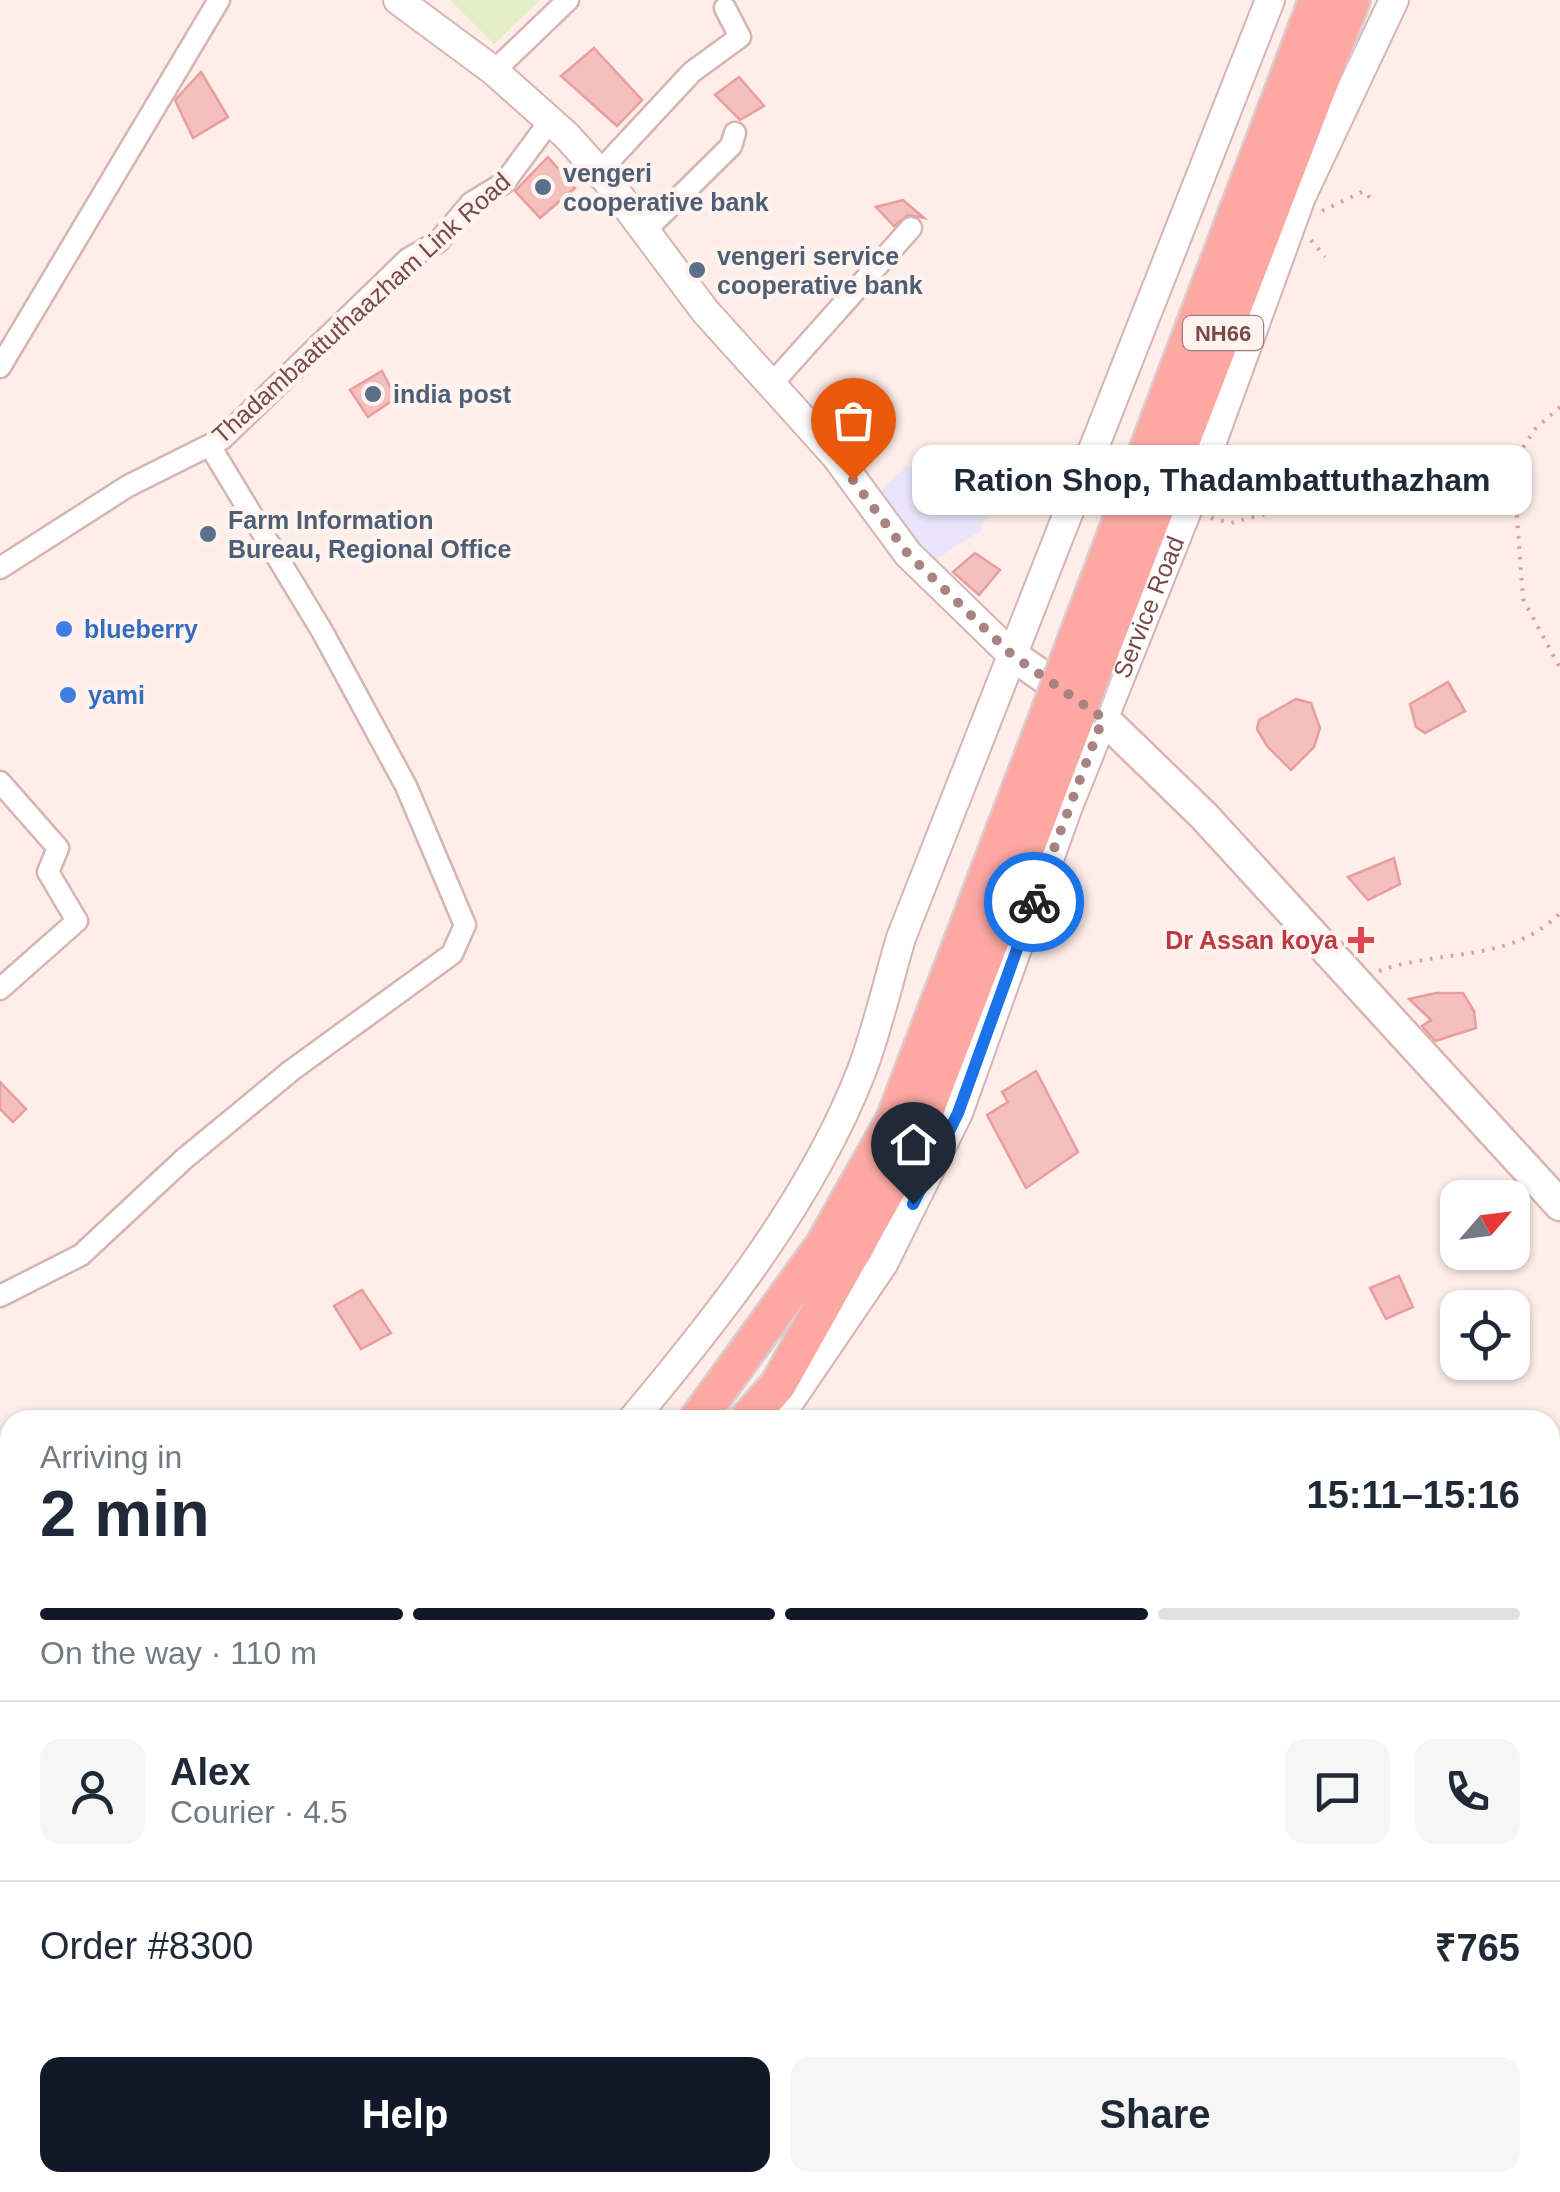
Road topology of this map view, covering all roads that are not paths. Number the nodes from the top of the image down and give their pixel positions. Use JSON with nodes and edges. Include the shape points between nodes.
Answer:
{"nodes":[{"id":1,"x":218,"y":0,"type":"edge"},
{"id":2,"x":398,"y":0,"type":"edge"},
{"id":3,"x":568,"y":0,"type":"edge"},
{"id":4,"x":1270,"y":0,"type":"edge"},
{"id":5,"x":1317,"y":0,"type":"edge"},
{"id":6,"x":1352,"y":0,"type":"edge"},
{"id":7,"x":1394,"y":0,"type":"edge"},
{"id":8,"x":725,"y":8,"type":"dead end"},
{"id":9,"x":494,"y":72,"type":"junction"},
{"id":10,"x":550,"y":121,"type":"junction"},
{"id":11,"x":735,"y":133,"type":"dead end"},
{"id":12,"x":599,"y":172,"type":"junction"},
{"id":13,"x":911,"y":228,"type":"dead end"},
{"id":14,"x":646,"y":232,"type":"junction"},
{"id":15,"x":0,"y":367,"type":"edge"},
{"id":16,"x":771,"y":385,"type":"junction"},
{"id":17,"x":210,"y":446,"type":"junction"},
{"id":18,"x":0,"y":568,"type":"edge"},
{"id":19,"x":1012,"y":655,"type":"junction"},
{"id":20,"x":1084,"y":659,"type":"junction"},
{"id":21,"x":1076,"y":715,"type":"junction"},
{"id":22,"x":0,"y":782,"type":"edge"},
{"id":23,"x":0,"y":989,"type":"edge"},
{"id":24,"x":1545,"y":1174,"type":"edge"},
{"id":25,"x":1560,"y":1205,"type":"edge"},
{"id":26,"x":0,"y":1296,"type":"edge"},
{"id":27,"x":640,"y":1410,"type":"edge"},
{"id":28,"x":704,"y":1410,"type":"edge"},
{"id":29,"x":757,"y":1410,"type":"edge"},
{"id":30,"x":785,"y":1410,"type":"edge"}],
"edges":[{"from":1,"to":15,"type":"street"},
{"from":2,"to":9,"type":"street"},
{"from":3,"to":9,"type":"street"},
{"from":4,"to":19,"type":"street"},
{"from":5,"to":20,"type":"highway","number":"NH66"},
{"from":6,"to":20,"type":"highway","number":"NH66"},
{"from":7,"to":21,"type":"street","name":"Service Road","via":[[1294,219],[1186,513]]},
{"from":8,"to":12,"type":"street","via":[[740,38],[692,72]]},
{"from":9,"to":10,"type":"street"},
{"from":10,"to":12,"type":"street"},
{"from":10,"to":17,"type":"street","name":"Thadambaattuthaazham Link Road","via":[[504,183],[471,204],[438,242],[408,259]]},
{"from":11,"to":14,"type":"street","via":[[731,146]]},
{"from":12,"to":14,"type":"street"},
{"from":13,"to":16,"type":"street"},
{"from":14,"to":16,"type":"street"},
{"from":16,"to":19,"type":"street","via":[[835,455],[908,554]]},
{"from":17,"to":18,"type":"street","name":"Thadambaattuthaazham Link Road","via":[[128,486]]},
{"from":17,"to":26,"type":"street","via":[[406,786],[465,925],[452,954],[292,1070],[81,1255]]},
{"from":19,"to":21,"type":"main road"},
{"from":19,"to":27,"type":"street","via":[[902,938],[861,1071],[794,1203],[712,1324]]},
{"from":20,"to":21,"type":"highway","number":"NH66","bridge":true},
{"from":21,"to":24,"type":"main road","via":[[1204,816]]},
{"from":21,"to":28,"type":"highway","number":"NH66","via":[[894,1120],[823,1246]]},
{"from":21,"to":29,"type":"highway","number":"NH66","via":[[913,1144],[778,1385]]},
{"from":21,"to":30,"type":"street","name":"Service Road","via":[[958,1113],[883,1264]]},
{"from":22,"to":23,"type":"street","via":[[58,848],[48,872],[77,921]]},
{"from":24,"to":25,"type":"main road"}]}
